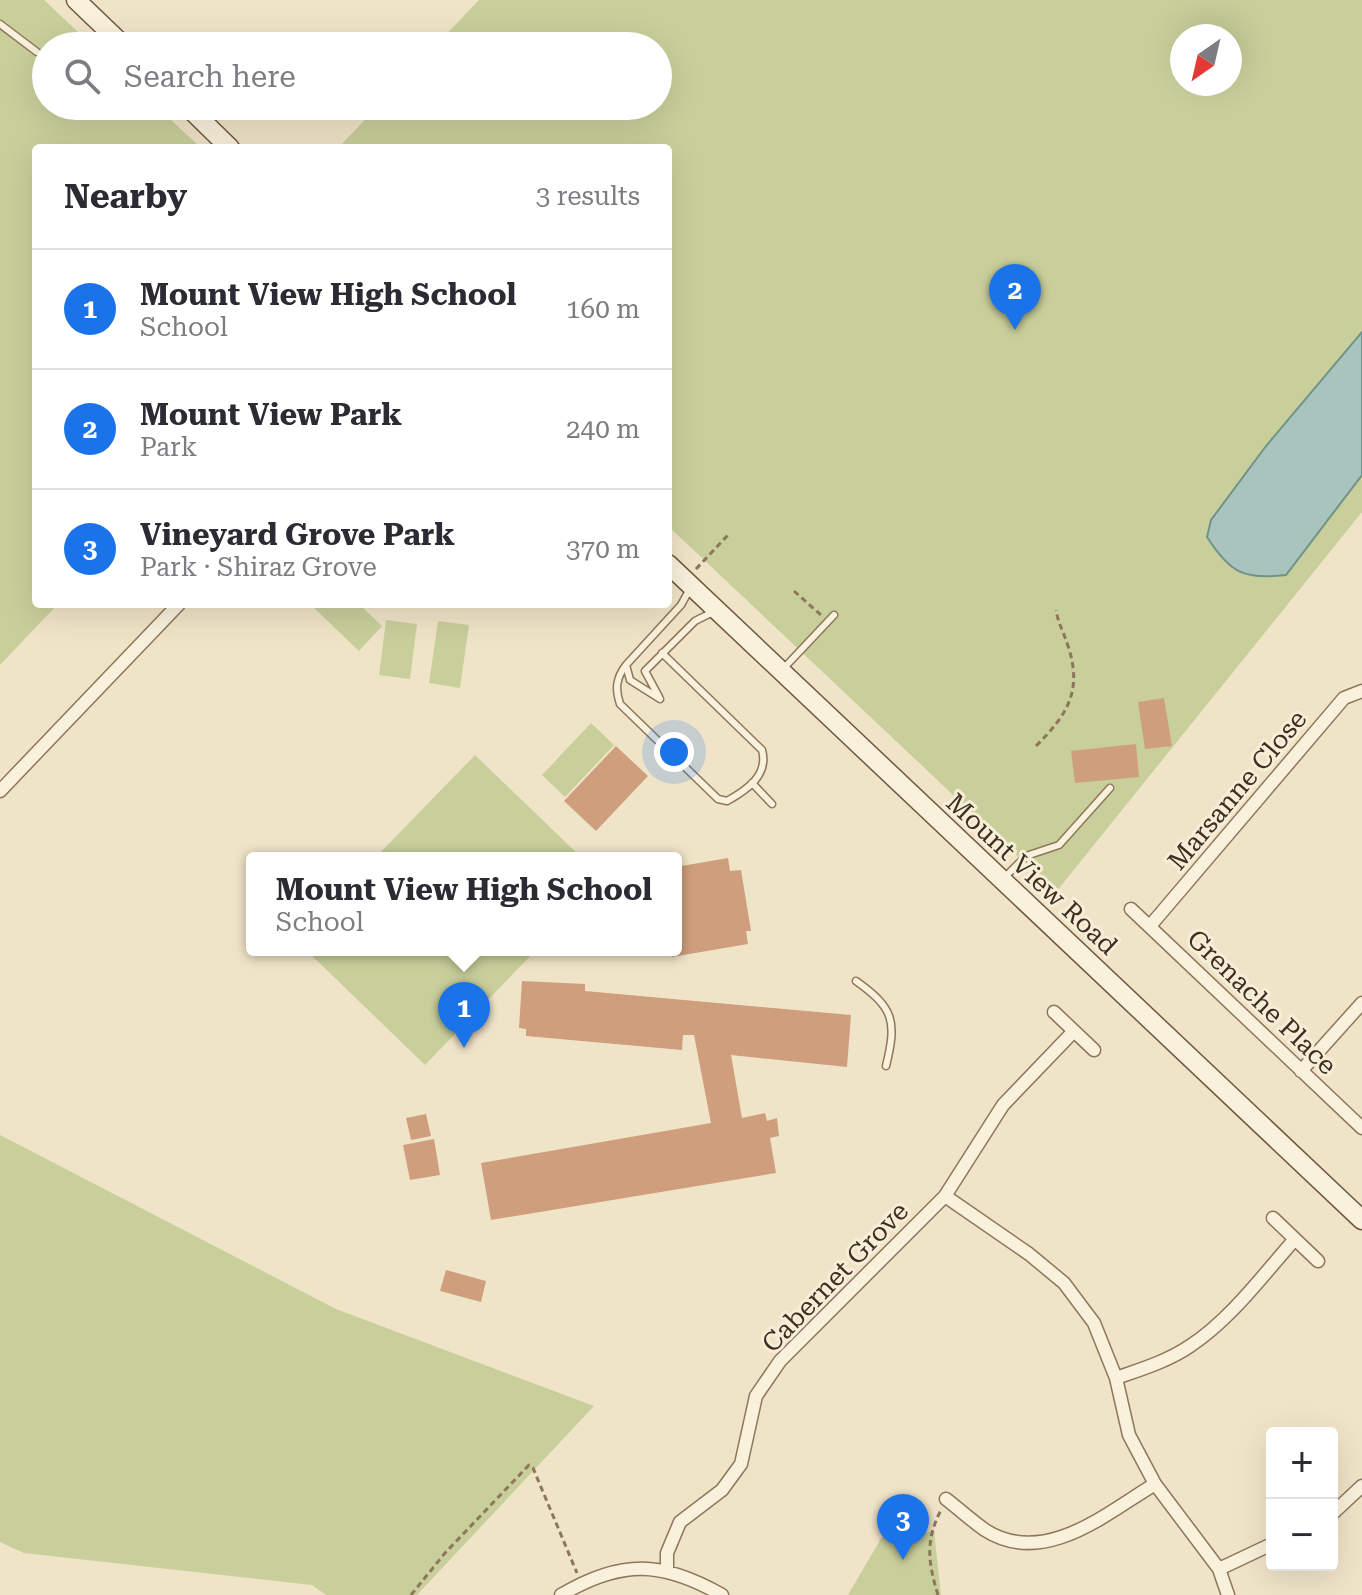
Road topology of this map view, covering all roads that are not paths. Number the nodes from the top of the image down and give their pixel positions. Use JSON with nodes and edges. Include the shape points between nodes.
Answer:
{"nodes":[{"id":1,"x":76,"y":0,"type":"edge"},
{"id":2,"x":0,"y":24,"type":"edge"},
{"id":3,"x":109,"y":32,"type":"edge"},
{"id":4,"x":32,"y":48,"type":"edge"},
{"id":5,"x":201,"y":120,"type":"edge"},
{"id":6,"x":226,"y":144,"type":"edge"},
{"id":7,"x":672,"y":568,"type":"edge"},
{"id":8,"x":688,"y":584,"type":"junction"},
{"id":9,"x":175,"y":608,"type":"edge"},
{"id":10,"x":717,"y":610,"type":"junction"},
{"id":11,"x":834,"y":615,"type":"dead end"},
{"id":12,"x":662,"y":653,"type":"junction"},
{"id":13,"x":626,"y":665,"type":"junction"},
{"id":14,"x":781,"y":671,"type":"junction"},
{"id":15,"x":1362,"y":691,"type":"edge"},
{"id":16,"x":752,"y":783,"type":"junction"},
{"id":17,"x":1110,"y":788,"type":"dead end"},
{"id":18,"x":0,"y":791,"type":"edge"},
{"id":19,"x":772,"y":804,"type":"dead end"},
{"id":20,"x":1002,"y":880,"type":"junction"},
{"id":21,"x":1131,"y":909,"type":"dead end"},
{"id":22,"x":1150,"y":926,"type":"junction"},
{"id":23,"x":856,"y":981,"type":"dead end"},
{"id":24,"x":1362,"y":1003,"type":"edge"},
{"id":25,"x":1054,"y":1012,"type":"dead end"},
{"id":26,"x":1074,"y":1031,"type":"junction"},
{"id":27,"x":1094,"y":1050,"type":"dead end"},
{"id":28,"x":886,"y":1066,"type":"dead end"},
{"id":29,"x":1301,"y":1071,"type":"junction"},
{"id":30,"x":1362,"y":1128,"type":"edge"},
{"id":31,"x":945,"y":1196,"type":"junction"},
{"id":32,"x":1273,"y":1218,"type":"dead end"},
{"id":33,"x":1362,"y":1220,"type":"edge"},
{"id":34,"x":1295,"y":1239,"type":"junction"},
{"id":35,"x":1318,"y":1261,"type":"dead end"},
{"id":36,"x":1116,"y":1378,"type":"junction"},
{"id":37,"x":1155,"y":1484,"type":"junction"},
{"id":38,"x":1362,"y":1486,"type":"edge"},
{"id":39,"x":946,"y":1499,"type":"road end"},
{"id":40,"x":1338,"y":1508,"type":"edge"},
{"id":41,"x":1266,"y":1547,"type":"edge"},
{"id":42,"x":1219,"y":1569,"type":"junction"},
{"id":43,"x":667,"y":1570,"type":"junction"},
{"id":44,"x":561,"y":1595,"type":"edge"},
{"id":45,"x":722,"y":1595,"type":"edge"},
{"id":46,"x":1228,"y":1595,"type":"edge"}],
"edges":[{"from":1,"to":3,"type":"main road"},
{"from":2,"to":4,"type":"lane"},
{"from":5,"to":6,"type":"main road"},
{"from":7,"to":8,"type":"main road","name":"Mount View Road"},
{"from":8,"to":10,"type":"main road","name":"Mount View Road"},
{"from":8,"to":13,"type":"lane","via":[[681,605]]},
{"from":9,"to":18,"type":"street"},
{"from":10,"to":12,"type":"lane","via":[[695,621]]},
{"from":10,"to":14,"type":"main road","name":"Mount View Road"},
{"from":11,"to":14,"type":"lane"},
{"from":12,"to":13,"type":"lane","via":[[645,671],[660,699],[630,680]]},
{"from":12,"to":16,"type":"lane","via":[[762,750],[762,772]]},
{"from":13,"to":16,"type":"lane","via":[[615,690],[620,704],[718,799],[727,801]]},
{"from":14,"to":20,"type":"main road","name":"Mount View Road"},
{"from":15,"to":22,"type":"street","name":"Marsanne Close","via":[[1344,698]]},
{"from":16,"to":19,"type":"lane"},
{"from":17,"to":20,"type":"lane","via":[[1059,845],[1026,856]]},
{"from":20,"to":33,"type":"main road","name":"Mount View Road"},
{"from":21,"to":22,"type":"street","name":"Grenache Place"},
{"from":22,"to":29,"type":"street","name":"Grenache Place"},
{"from":23,"to":28,"type":"lane","via":[[887,1008],[892,1041]]},
{"from":24,"to":29,"type":"street"},
{"from":25,"to":26,"type":"street"},
{"from":26,"to":27,"type":"street"},
{"from":26,"to":31,"type":"street","name":"Cabernet Grove","via":[[1003,1105]]},
{"from":29,"to":30,"type":"street","name":"Grenache Place"},
{"from":31,"to":36,"type":"street","via":[[1064,1283],[1094,1323]]},
{"from":31,"to":43,"type":"street","name":"Cabernet Grove","via":[[780,1361],[756,1396],[741,1464],[722,1490],[680,1522],[667,1553]]},
{"from":32,"to":34,"type":"street"},
{"from":34,"to":35,"type":"street"},
{"from":34,"to":36,"type":"street","via":[[1191,1346]]},
{"from":36,"to":37,"type":"street","via":[[1129,1435]]},
{"from":37,"to":39,"type":"street","via":[[1074,1533],[1045,1542],[1016,1542],[987,1532]]},
{"from":37,"to":42,"type":"street"},
{"from":38,"to":40,"type":"street"},
{"from":41,"to":42,"type":"street"},
{"from":42,"to":46,"type":"street"},
{"from":43,"to":44,"type":"street","via":[[631,1568]]},
{"from":43,"to":45,"type":"street"}]}
